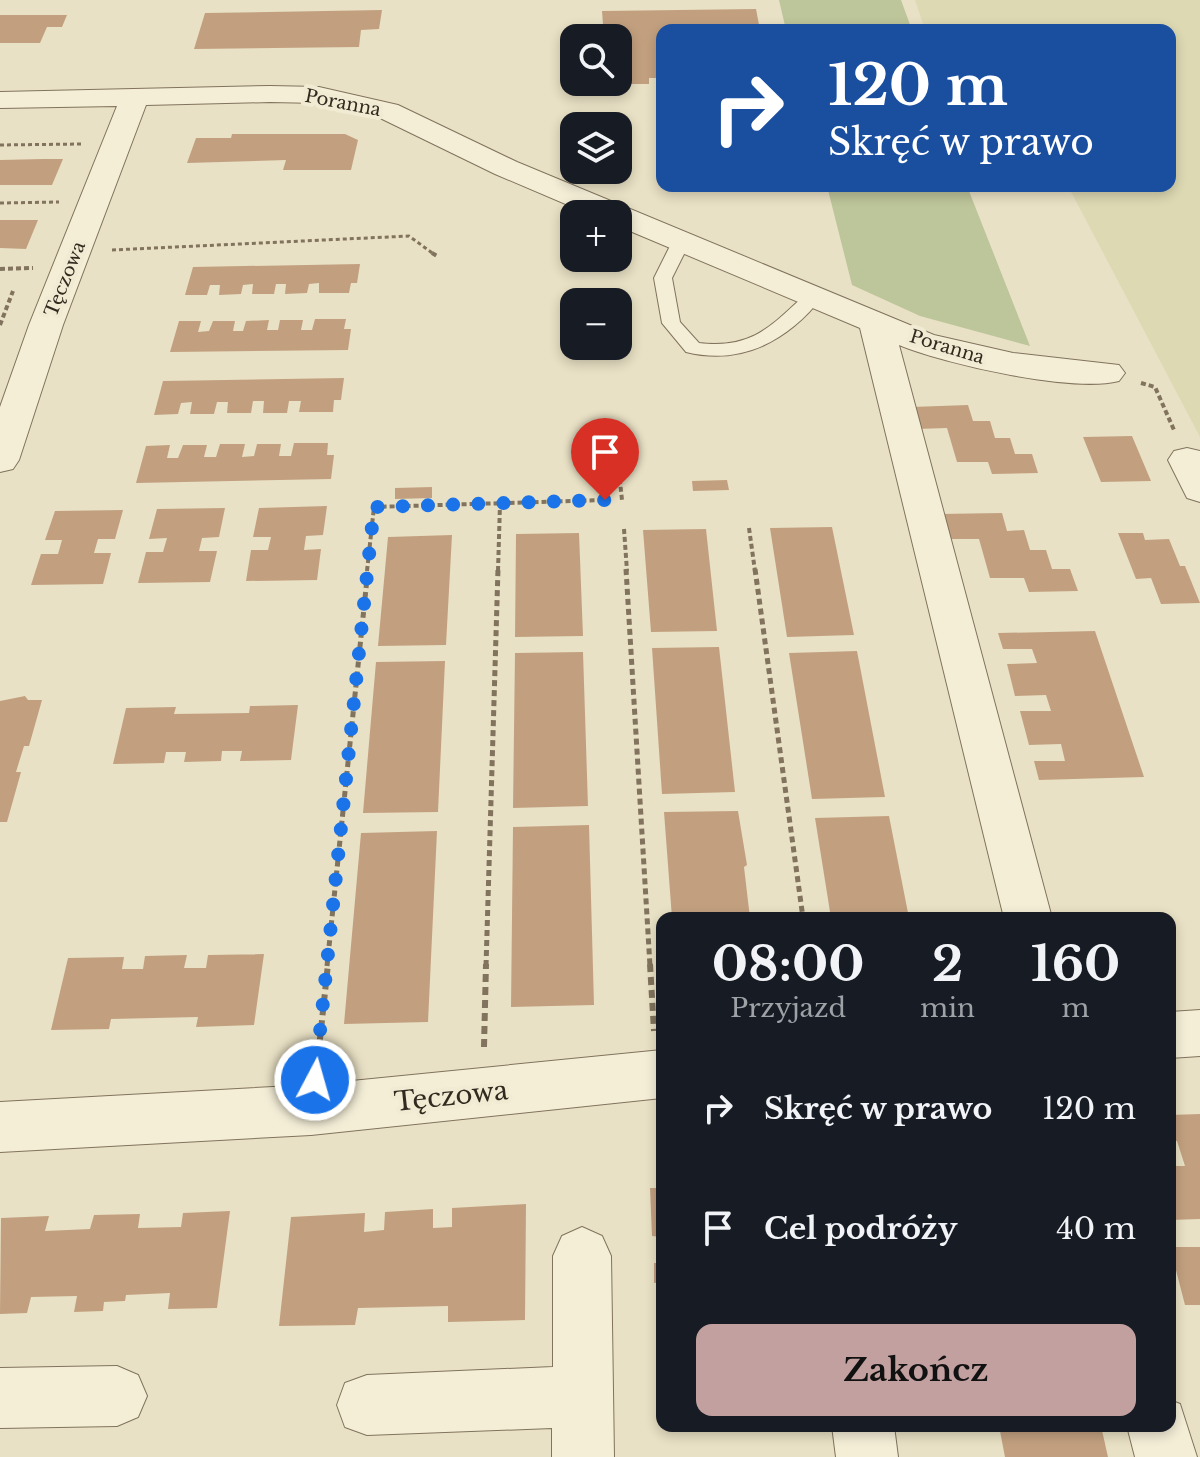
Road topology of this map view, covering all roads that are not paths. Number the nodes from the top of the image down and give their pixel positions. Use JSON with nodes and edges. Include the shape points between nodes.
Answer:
{"nodes":[{"id":1,"x":134,"y":99,"type":"junction"},
{"id":2,"x":0,"y":100,"type":"edge"},
{"id":3,"x":583,"y":200,"type":"edge"},
{"id":4,"x":632,"y":221,"type":"edge"},
{"id":5,"x":681,"y":242,"type":"junction"},
{"id":6,"x":814,"y":296,"type":"junction"},
{"id":7,"x":876,"y":323,"type":"junction"},
{"id":8,"x":1107,"y":373,"type":"road end"},
{"id":9,"x":0,"y":460,"type":"edge"},
{"id":10,"x":1026,"y":912,"type":"edge"},
{"id":11,"x":1200,"y":1033,"type":"edge"},
{"id":12,"x":1176,"y":1035,"type":"edge"},
{"id":13,"x":656,"y":1057,"type":"edge"},
{"id":14,"x":0,"y":1127,"type":"edge"},
{"id":15,"x":582,"y":1256,"type":"dead end"},
{"id":16,"x":117,"y":1396,"type":"dead end"},
{"id":17,"x":582,"y":1396,"type":"junction"},
{"id":18,"x":0,"y":1398,"type":"edge"},
{"id":19,"x":367,"y":1405,"type":"dead end"},
{"id":20,"x":864,"y":1432,"type":"edge"},
{"id":21,"x":1160,"y":1432,"type":"edge"},
{"id":22,"x":583,"y":1457,"type":"edge"},
{"id":23,"x":867,"y":1457,"type":"edge"},
{"id":24,"x":1166,"y":1457,"type":"edge"}],
"edges":[{"from":1,"to":2,"type":"street","name":"Poranna"},
{"from":1,"to":3,"type":"street","name":"Poranna","via":[[270,94],[349,100],[400,116]]},
{"from":1,"to":9,"type":"street","name":"Tęczowa"},
{"from":4,"to":5,"type":"street","name":"Poranna"},
{"from":5,"to":6,"type":"street","name":"Poranna"},
{"from":5,"to":6,"type":"lane","via":[[663,278],[671,323],[693,348],[727,352],[771,336]]},
{"from":6,"to":7,"type":"street","name":"Poranna"},
{"from":7,"to":8,"type":"street","name":"Poranna","via":[[971,358],[1039,370]]},
{"from":7,"to":10,"type":"street"},
{"from":11,"to":12,"type":"street"},
{"from":13,"to":14,"type":"street","name":"Tęczowa","via":[[311,1110]]},
{"from":15,"to":17,"type":"street"},
{"from":16,"to":18,"type":"street"},
{"from":17,"to":19,"type":"street"},
{"from":17,"to":22,"type":"street"},
{"from":20,"to":23,"type":"street"},
{"from":21,"to":24,"type":"street"}]}
